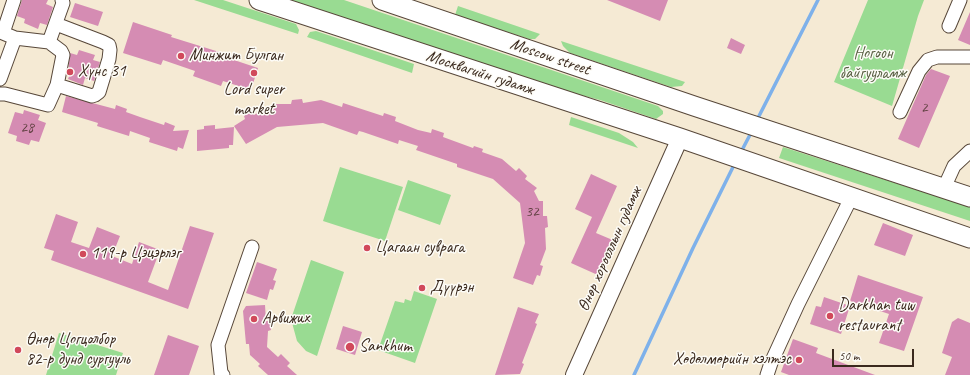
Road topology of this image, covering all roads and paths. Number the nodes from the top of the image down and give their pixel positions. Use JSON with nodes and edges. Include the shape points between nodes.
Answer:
{"nodes":[{"id":1,"x":14,"y":0,"type":"edge"},
{"id":2,"x":62,"y":0,"type":"edge"},
{"id":3,"x":259,"y":0,"type":"edge"},
{"id":4,"x":382,"y":0,"type":"edge"},
{"id":5,"x":960,"y":0,"type":"edge"},
{"id":6,"x":56,"y":24,"type":"junction"},
{"id":7,"x":949,"y":26,"type":"dead end"},
{"id":8,"x":15,"y":38,"type":"junction"},
{"id":9,"x":49,"y":42,"type":"junction"},
{"id":10,"x":970,"y":57,"type":"edge"},
{"id":11,"x":0,"y":79,"type":"edge"},
{"id":12,"x":57,"y":84,"type":"junction"},
{"id":13,"x":0,"y":94,"type":"edge"},
{"id":14,"x":900,"y":112,"type":"dead end"},
{"id":15,"x":680,"y":138,"type":"junction"},
{"id":16,"x":970,"y":151,"type":"edge"},
{"id":17,"x":944,"y":188,"type":"junction"},
{"id":18,"x":970,"y":197,"type":"edge"},
{"id":19,"x":851,"y":198,"type":"junction"},
{"id":20,"x":970,"y":238,"type":"edge"},
{"id":21,"x":252,"y":247,"type":"dead end"},
{"id":22,"x":223,"y":375,"type":"edge"},
{"id":23,"x":574,"y":375,"type":"edge"},
{"id":24,"x":767,"y":375,"type":"edge"}],
"edges":[{"from":1,"to":8,"type":"street","via":[[3,33]]},
{"from":2,"to":6,"type":"street","via":[[64,3]]},
{"from":3,"to":15,"type":"highway","name":"Москвагийн гудамж"},
{"from":4,"to":17,"type":"highway","name":"Moscow street"},
{"from":5,"to":7,"type":"street"},
{"from":6,"to":9,"type":"street"},
{"from":6,"to":12,"type":"street","via":[[103,42],[109,45],[110,50],[101,85],[95,95]]},
{"from":8,"to":9,"type":"street"},
{"from":8,"to":11,"type":"street"},
{"from":9,"to":12,"type":"street","via":[[63,55]]},
{"from":10,"to":14,"type":"street","via":[[928,60],[919,72]]},
{"from":12,"to":13,"type":"street","via":[[48,105]]},
{"from":15,"to":19,"type":"highway","name":"Москвагийн гудамж"},
{"from":15,"to":23,"type":"main road","name":"Өнөр хорооллын гудамж"},
{"from":16,"to":17,"type":"street","via":[[954,166]]},
{"from":17,"to":18,"type":"highway","name":"Moscow street"},
{"from":19,"to":20,"type":"highway","name":"Москвагийн гудамж"},
{"from":19,"to":24,"type":"street","via":[[795,310]]},
{"from":21,"to":22,"type":"street","via":[[218,345]]}]}
